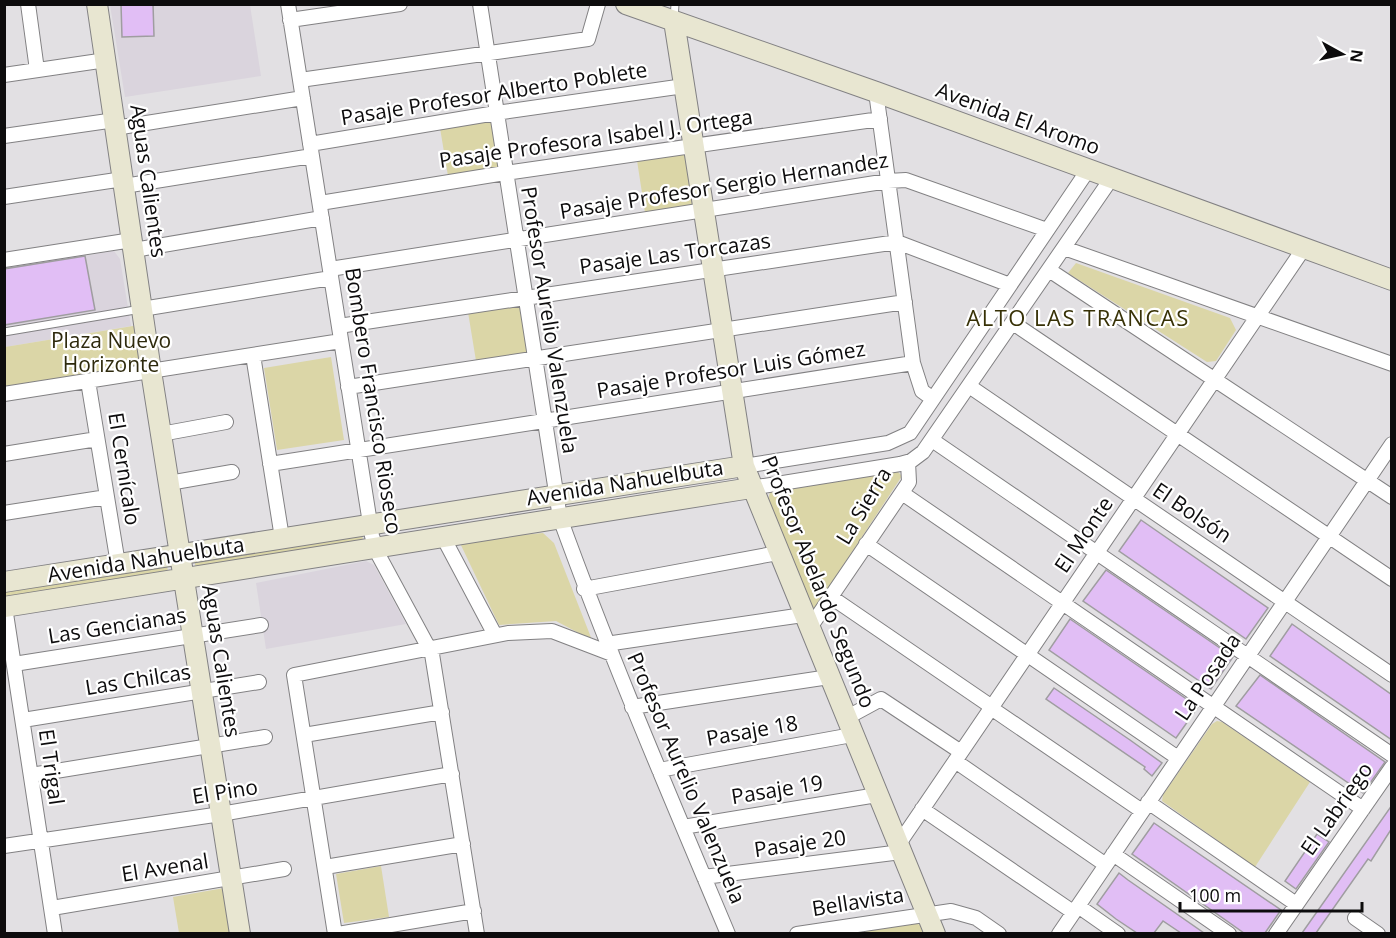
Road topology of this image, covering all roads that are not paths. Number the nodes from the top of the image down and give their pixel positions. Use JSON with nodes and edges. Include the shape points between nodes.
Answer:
{"nodes":[{"id":1,"x":28,"y":4,"type":"edge"},
{"id":2,"x":97,"y":4,"type":"edge"},
{"id":3,"x":288,"y":4,"type":"edge"},
{"id":4,"x":399,"y":4,"type":"edge"},
{"id":5,"x":480,"y":4,"type":"edge"},
{"id":6,"x":598,"y":4,"type":"edge"},
{"id":7,"x":626,"y":4,"type":"edge"},
{"id":8,"x":674,"y":13,"type":"edge"},
{"id":9,"x":290,"y":20,"type":"junction"},
{"id":10,"x":487,"y":53,"type":"junction"},
{"id":11,"x":106,"y":60,"type":"junction"},
{"id":12,"x":37,"y":70,"type":"junction"},
{"id":13,"x":4,"y":75,"type":"edge"},
{"id":14,"x":300,"y":80,"type":"junction"},
{"id":15,"x":684,"y":86,"type":"junction"},
{"id":16,"x":876,"y":92,"type":"junction"},
{"id":17,"x":303,"y":98,"type":"junction"},
{"id":18,"x":496,"y":113,"type":"junction"},
{"id":19,"x":880,"y":118,"type":"junction"},
{"id":20,"x":115,"y":124,"type":"junction"},
{"id":21,"x":4,"y":136,"type":"edge"},
{"id":22,"x":693,"y":146,"type":"junction"},
{"id":23,"x":311,"y":150,"type":"junction"},
{"id":24,"x":1088,"y":170,"type":"junction"},
{"id":25,"x":505,"y":173,"type":"junction"},
{"id":26,"x":1112,"y":179,"type":"junction"},
{"id":27,"x":888,"y":181,"type":"junction"},
{"id":28,"x":124,"y":183,"type":"junction"},
{"id":29,"x":4,"y":197,"type":"edge"},
{"id":30,"x":320,"y":203,"type":"junction"},
{"id":31,"x":704,"y":210,"type":"junction"},
{"id":32,"x":322,"y":219,"type":"junction"},
{"id":33,"x":1047,"y":230,"type":"junction"},
{"id":34,"x":516,"y":239,"type":"junction"},
{"id":35,"x":897,"y":242,"type":"junction"},
{"id":36,"x":133,"y":245,"type":"junction"},
{"id":37,"x":1064,"y":248,"type":"junction"},
{"id":38,"x":1304,"y":248,"type":"junction"},
{"id":39,"x":4,"y":260,"type":"edge"},
{"id":40,"x":713,"y":270,"type":"junction"},
{"id":41,"x":1049,"y":270,"type":"junction"},
{"id":42,"x":330,"y":273,"type":"junction"},
{"id":43,"x":1392,"y":280,"type":"edge"},
{"id":44,"x":1010,"y":285,"type":"junction"},
{"id":45,"x":524,"y":298,"type":"junction"},
{"id":46,"x":905,"y":302,"type":"junction"},
{"id":47,"x":142,"y":309,"type":"junction"},
{"id":48,"x":1258,"y":317,"type":"junction"},
{"id":49,"x":1013,"y":322,"type":"junction"},
{"id":50,"x":339,"y":326,"type":"junction"},
{"id":51,"x":722,"y":330,"type":"junction"},
{"id":52,"x":4,"y":332,"type":"edge"},
{"id":53,"x":341,"y":341,"type":"junction"},
{"id":54,"x":253,"y":355,"type":"junction"},
{"id":55,"x":534,"y":358,"type":"junction"},
{"id":56,"x":913,"y":363,"type":"junction"},
{"id":57,"x":1392,"y":364,"type":"edge"},
{"id":58,"x":151,"y":371,"type":"junction"},
{"id":59,"x":1215,"y":380,"type":"junction"},
{"id":60,"x":88,"y":381,"type":"junction"},
{"id":61,"x":969,"y":386,"type":"junction"},
{"id":62,"x":348,"y":387,"type":"junction"},
{"id":63,"x":732,"y":391,"type":"junction"},
{"id":64,"x":4,"y":394,"type":"edge"},
{"id":65,"x":933,"y":399,"type":"junction"},
{"id":66,"x":543,"y":421,"type":"junction"},
{"id":67,"x":226,"y":422,"type":"dead end"},
{"id":68,"x":161,"y":434,"type":"junction"},
{"id":69,"x":1178,"y":434,"type":"junction"},
{"id":70,"x":97,"y":439,"type":"junction"},
{"id":71,"x":932,"y":440,"type":"junction"},
{"id":72,"x":1392,"y":444,"type":"edge"},
{"id":73,"x":358,"y":450,"type":"junction"},
{"id":74,"x":4,"y":454,"type":"edge"},
{"id":75,"x":908,"y":462,"type":"junction"},
{"id":76,"x":270,"y":464,"type":"junction"},
{"id":77,"x":744,"y":466,"type":"junction"},
{"id":78,"x":232,"y":472,"type":"dead end"},
{"id":79,"x":1367,"y":480,"type":"junction"},
{"id":80,"x":169,"y":483,"type":"junction"},
{"id":81,"x":751,"y":488,"type":"junction"},
{"id":82,"x":902,"y":493,"type":"junction"},
{"id":83,"x":107,"y":496,"type":"junction"},
{"id":84,"x":555,"y":496,"type":"junction"},
{"id":85,"x":1392,"y":497,"type":"edge"},
{"id":86,"x":1134,"y":498,"type":"junction"},
{"id":87,"x":4,"y":513,"type":"edge"},
{"id":88,"x":560,"y":518,"type":"junction"},
{"id":89,"x":370,"y":525,"type":"junction"},
{"id":90,"x":443,"y":537,"type":"junction"},
{"id":91,"x":1329,"y":537,"type":"junction"},
{"id":92,"x":282,"y":538,"type":"junction"},
{"id":93,"x":866,"y":544,"type":"junction"},
{"id":94,"x":375,"y":548,"type":"junction"},
{"id":95,"x":778,"y":553,"type":"junction"},
{"id":96,"x":1097,"y":553,"type":"junction"},
{"id":97,"x":180,"y":554,"type":"junction"},
{"id":98,"x":118,"y":564,"type":"junction"},
{"id":99,"x":184,"y":578,"type":"junction"},
{"id":100,"x":1392,"y":579,"type":"edge"},
{"id":101,"x":4,"y":582,"type":"edge"},
{"id":102,"x":584,"y":589,"type":"junction"},
{"id":103,"x":831,"y":597,"type":"junction"},
{"id":104,"x":1285,"y":602,"type":"junction"},
{"id":105,"x":1063,"y":603,"type":"junction"},
{"id":106,"x":5,"y":607,"type":"edge"},
{"id":107,"x":806,"y":622,"type":"junction"},
{"id":108,"x":261,"y":625,"type":"dead end"},
{"id":109,"x":495,"y":635,"type":"junction"},
{"id":110,"x":194,"y":636,"type":"junction"},
{"id":111,"x":609,"y":649,"type":"junction"},
{"id":112,"x":431,"y":650,"type":"junction"},
{"id":113,"x":1027,"y":655,"type":"junction"},
{"id":114,"x":1248,"y":656,"type":"junction"},
{"id":115,"x":14,"y":664,"type":"junction"},
{"id":116,"x":1392,"y":675,"type":"edge"},
{"id":117,"x":829,"y":677,"type":"junction"},
{"id":118,"x":259,"y":682,"type":"dead end"},
{"id":119,"x":203,"y":691,"type":"junction"},
{"id":120,"x":1213,"y":706,"type":"junction"},
{"id":121,"x":632,"y":707,"type":"junction"},
{"id":122,"x":991,"y":708,"type":"junction"},
{"id":123,"x":442,"y":712,"type":"junction"},
{"id":124,"x":23,"y":720,"type":"junction"},
{"id":125,"x":849,"y":726,"type":"junction"},
{"id":126,"x":304,"y":735,"type":"junction"},
{"id":127,"x":265,"y":737,"type":"dead end"},
{"id":128,"x":211,"y":746,"type":"junction"},
{"id":129,"x":1392,"y":755,"type":"edge"},
{"id":130,"x":958,"y":757,"type":"junction"},
{"id":131,"x":1178,"y":758,"type":"junction"},
{"id":132,"x":1392,"y":767,"type":"edge"},
{"id":133,"x":659,"y":770,"type":"junction"},
{"id":134,"x":452,"y":774,"type":"junction"},
{"id":135,"x":31,"y":775,"type":"junction"},
{"id":136,"x":877,"y":795,"type":"junction"},
{"id":137,"x":314,"y":799,"type":"junction"},
{"id":138,"x":1145,"y":807,"type":"junction"},
{"id":139,"x":922,"y":809,"type":"junction"},
{"id":140,"x":1362,"y":809,"type":"junction"},
{"id":141,"x":221,"y":814,"type":"junction"},
{"id":142,"x":683,"y":827,"type":"junction"},
{"id":143,"x":41,"y":842,"type":"junction"},
{"id":144,"x":463,"y":844,"type":"junction"},
{"id":145,"x":4,"y":846,"type":"edge"},
{"id":146,"x":899,"y":848,"type":"junction"},
{"id":147,"x":1109,"y":859,"type":"junction"},
{"id":148,"x":325,"y":867,"type":"junction"},
{"id":149,"x":285,"y":869,"type":"dead end"},
{"id":150,"x":232,"y":878,"type":"junction"},
{"id":151,"x":704,"y":878,"type":"junction"},
{"id":152,"x":1296,"y":904,"type":"junction"},
{"id":153,"x":52,"y":908,"type":"junction"},
{"id":154,"x":1075,"y":909,"type":"junction"},
{"id":155,"x":474,"y":911,"type":"junction"},
{"id":156,"x":926,"y":913,"type":"junction"},
{"id":157,"x":1355,"y":918,"type":"dead end"},
{"id":158,"x":55,"y":933,"type":"edge"},
{"id":159,"x":240,"y":933,"type":"edge"},
{"id":160,"x":337,"y":933,"type":"edge"},
{"id":161,"x":477,"y":933,"type":"edge"},
{"id":162,"x":728,"y":933,"type":"edge"},
{"id":163,"x":797,"y":933,"type":"edge"},
{"id":164,"x":935,"y":933,"type":"edge"},
{"id":165,"x":999,"y":933,"type":"edge"},
{"id":166,"x":1059,"y":933,"type":"edge"},
{"id":167,"x":1119,"y":933,"type":"edge"},
{"id":168,"x":1229,"y":933,"type":"edge"},
{"id":169,"x":1276,"y":933,"type":"edge"},
{"id":170,"x":1378,"y":933,"type":"edge"}],
"edges":[{"from":1,"to":12,"type":"street"},
{"from":2,"to":11,"type":"street","name":"Aguas Calientes"},
{"from":3,"to":9,"type":"street","name":"Bombero Francisco Rioseco"},
{"from":4,"to":9,"type":"street"},
{"from":5,"to":10,"type":"street","name":"Profesor Aurelio Valenzuela"},
{"from":6,"to":10,"type":"street","via":[[588,39]]},
{"from":7,"to":8,"type":"street","name":"Avenida El Aromo"},
{"from":8,"to":15,"type":"street","name":"Profesor Abelardo Segundo"},
{"from":8,"to":16,"type":"street","name":"Avenida El Aromo"},
{"from":9,"to":14,"type":"street","name":"Bombero Francisco Rioseco"},
{"from":10,"to":14,"type":"street"},
{"from":10,"to":18,"type":"street","name":"Profesor Aurelio Valenzuela"},
{"from":11,"to":12,"type":"street"},
{"from":11,"to":20,"type":"street","name":"Aguas Calientes"},
{"from":12,"to":13,"type":"street"},
{"from":14,"to":17,"type":"street","name":"Bombero Francisco Rioseco"},
{"from":15,"to":18,"type":"street","name":"Pasaje Profesor Alberto Poblete"},
{"from":15,"to":22,"type":"street","name":"Profesor Abelardo Segundo"},
{"from":16,"to":19,"type":"street"},
{"from":16,"to":24,"type":"street","name":"Avenida El Aromo"},
{"from":17,"to":20,"type":"street"},
{"from":17,"to":23,"type":"street","name":"Bombero Francisco Rioseco"},
{"from":18,"to":23,"type":"street","name":"Pasaje Profesor Alberto Poblete"},
{"from":18,"to":25,"type":"street","name":"Profesor Aurelio Valenzuela"},
{"from":19,"to":22,"type":"street","name":"Pasaje Profesora Isabel J. Ortega"},
{"from":19,"to":27,"type":"street"},
{"from":20,"to":21,"type":"street"},
{"from":20,"to":28,"type":"street","name":"Aguas Calientes"},
{"from":22,"to":25,"type":"street","name":"Pasaje Profesora Isabel J. Ortega"},
{"from":22,"to":31,"type":"street","name":"Profesor Abelardo Segundo"},
{"from":23,"to":28,"type":"street","name":"Pasaje Profesor Alberto Poblete"},
{"from":23,"to":30,"type":"street","name":"Bombero Francisco Rioseco"},
{"from":24,"to":26,"type":"street","name":"Avenida El Aromo"},
{"from":24,"to":33,"type":"street","name":"Avenida Nahuelbuta"},
{"from":25,"to":30,"type":"street","name":"Pasaje Profesora Isabel J. Ortega"},
{"from":25,"to":34,"type":"street","name":"Profesor Aurelio Valenzuela"},
{"from":26,"to":37,"type":"street"},
{"from":26,"to":38,"type":"street","name":"Avenida El Aromo"},
{"from":27,"to":31,"type":"street","name":"Pasaje Profesor Sergio Hernandez"},
{"from":27,"to":33,"type":"street","name":"Pasaje Profesor Sergio Hernandez","via":[[906,180]]},
{"from":27,"to":35,"type":"street"},
{"from":28,"to":29,"type":"street","name":"Pasaje Profesor Alberto Poblete"},
{"from":28,"to":36,"type":"street","name":"Aguas Calientes"},
{"from":30,"to":32,"type":"street","name":"Bombero Francisco Rioseco"},
{"from":31,"to":34,"type":"street","name":"Pasaje Profesor Sergio Hernandez"},
{"from":31,"to":40,"type":"street","name":"Profesor Abelardo Segundo"},
{"from":32,"to":36,"type":"street"},
{"from":32,"to":42,"type":"street","name":"Bombero Francisco Rioseco"},
{"from":33,"to":44,"type":"street","name":"Avenida Nahuelbuta"},
{"from":34,"to":42,"type":"street","name":"Pasaje Profesor Sergio Hernandez"},
{"from":34,"to":45,"type":"street","name":"Profesor Aurelio Valenzuela"},
{"from":35,"to":40,"type":"street","name":"Pasaje Las Torcazas"},
{"from":35,"to":44,"type":"street","name":"Pasaje Las Torcazas"},
{"from":35,"to":46,"type":"street"},
{"from":36,"to":39,"type":"street"},
{"from":36,"to":47,"type":"street","name":"Aguas Calientes"},
{"from":37,"to":41,"type":"street"},
{"from":37,"to":48,"type":"street"},
{"from":38,"to":43,"type":"street","name":"Avenida El Aromo"},
{"from":38,"to":48,"type":"street","name":"El Monte"},
{"from":40,"to":45,"type":"street","name":"Pasaje Las Torcazas"},
{"from":40,"to":51,"type":"street","name":"Profesor Abelardo Segundo"},
{"from":41,"to":49,"type":"street"},
{"from":41,"to":59,"type":"street"},
{"from":42,"to":47,"type":"street","name":"Pasaje Profesor Sergio Hernandez"},
{"from":42,"to":50,"type":"street","name":"Bombero Francisco Rioseco"},
{"from":44,"to":65,"type":"street","name":"Avenida Nahuelbuta"},
{"from":45,"to":50,"type":"street","name":"Pasaje Las Torcazas"},
{"from":45,"to":55,"type":"street","name":"Profesor Aurelio Valenzuela"},
{"from":46,"to":51,"type":"street"},
{"from":46,"to":56,"type":"street"},
{"from":47,"to":52,"type":"lane"},
{"from":47,"to":58,"type":"street","name":"Aguas Calientes"},
{"from":48,"to":57,"type":"street"},
{"from":48,"to":59,"type":"street","name":"El Monte"},
{"from":49,"to":61,"type":"street"},
{"from":49,"to":69,"type":"street"},
{"from":50,"to":53,"type":"street","name":"Bombero Francisco Rioseco"},
{"from":51,"to":55,"type":"street"},
{"from":51,"to":63,"type":"street","name":"Profesor Abelardo Segundo"},
{"from":53,"to":54,"type":"street"},
{"from":53,"to":62,"type":"street","name":"Bombero Francisco Rioseco"},
{"from":54,"to":58,"type":"street"},
{"from":54,"to":76,"type":"street"},
{"from":55,"to":62,"type":"street"},
{"from":55,"to":66,"type":"street","name":"Profesor Aurelio Valenzuela"},
{"from":56,"to":63,"type":"street","name":"Pasaje Profesor Luis Gómez"},
{"from":56,"to":65,"type":"street","via":[[922,391]]},
{"from":58,"to":60,"type":"street"},
{"from":58,"to":68,"type":"street","name":"Aguas Calientes"},
{"from":59,"to":69,"type":"street","name":"El Monte"},
{"from":59,"to":79,"type":"street"},
{"from":60,"to":64,"type":"street"},
{"from":60,"to":70,"type":"street","name":"El Cernícalo"},
{"from":61,"to":71,"type":"street"},
{"from":61,"to":86,"type":"street","name":"El Bolsón"},
{"from":62,"to":73,"type":"street","name":"Bombero Francisco Rioseco"},
{"from":63,"to":66,"type":"street","name":"Pasaje Profesor Luis Gómez"},
{"from":63,"to":77,"type":"street","name":"Profesor Abelardo Segundo"},
{"from":65,"to":77,"type":"street","name":"Avenida Nahuelbuta","via":[[910,434],[898,441]]},
{"from":66,"to":73,"type":"street","name":"Pasaje Profesor Luis Gómez"},
{"from":66,"to":84,"type":"street","name":"Profesor Aurelio Valenzuela"},
{"from":67,"to":68,"type":"street"},
{"from":68,"to":80,"type":"street","name":"Aguas Calientes"},
{"from":69,"to":86,"type":"street","name":"El Monte"},
{"from":69,"to":91,"type":"street"},
{"from":70,"to":74,"type":"street"},
{"from":70,"to":83,"type":"street","name":"El Cernícalo"},
{"from":71,"to":75,"type":"street","via":[[923,453]]},
{"from":71,"to":96,"type":"street"},
{"from":72,"to":79,"type":"street","name":"La Posada"},
{"from":73,"to":76,"type":"street","name":"Pasaje Profesor Luis Gómez"},
{"from":73,"to":89,"type":"street","name":"Bombero Francisco Rioseco"},
{"from":75,"to":81,"type":"street","name":"Avenida Nahuelbuta"},
{"from":75,"to":82,"type":"street","name":"La Sierra","via":[[910,476]]},
{"from":76,"to":92,"type":"street"},
{"from":77,"to":81,"type":"street","name":"Profesor Abelardo Segundo"},
{"from":77,"to":84,"type":"street","name":"Avenida Nahuelbuta"},
{"from":78,"to":80,"type":"street"},
{"from":79,"to":85,"type":"street"},
{"from":79,"to":91,"type":"street","name":"La Posada"},
{"from":80,"to":97,"type":"street","name":"Aguas Calientes"},
{"from":81,"to":88,"type":"street","name":"Avenida Nahuelbuta"},
{"from":81,"to":95,"type":"street","name":"Profesor Abelardo Segundo"},
{"from":82,"to":93,"type":"street","name":"La Sierra"},
{"from":82,"to":105,"type":"street"},
{"from":83,"to":87,"type":"street"},
{"from":83,"to":98,"type":"street","name":"El Cernícalo"},
{"from":84,"to":88,"type":"street","name":"Profesor Aurelio Valenzuela"},
{"from":84,"to":89,"type":"street","name":"Avenida Nahuelbuta"},
{"from":86,"to":96,"type":"street","name":"El Monte"},
{"from":86,"to":104,"type":"street","name":"El Bolsón"},
{"from":88,"to":90,"type":"street","name":"Avenida Nahuelbuta"},
{"from":88,"to":102,"type":"street","name":"Profesor Aurelio Valenzuela"},
{"from":89,"to":92,"type":"street","name":"Avenida Nahuelbuta"},
{"from":89,"to":94,"type":"street","name":"Bombero Francisco Rioseco"},
{"from":90,"to":94,"type":"street","name":"Avenida Nahuelbuta"},
{"from":90,"to":109,"type":"street"},
{"from":91,"to":100,"type":"street"},
{"from":91,"to":104,"type":"street","name":"La Posada"},
{"from":92,"to":97,"type":"street","name":"Avenida Nahuelbuta"},
{"from":93,"to":103,"type":"street","name":"La Sierra"},
{"from":93,"to":113,"type":"street"},
{"from":94,"to":99,"type":"street","name":"Avenida Nahuelbuta"},
{"from":94,"to":112,"type":"street","name":"Bombero Francisco Rioseco"},
{"from":95,"to":102,"type":"street"},
{"from":95,"to":107,"type":"street","name":"Profesor Abelardo Segundo"},
{"from":96,"to":105,"type":"street","name":"El Monte"},
{"from":96,"to":114,"type":"street"},
{"from":97,"to":98,"type":"street","name":"Avenida Nahuelbuta"},
{"from":97,"to":99,"type":"street","name":"Aguas Calientes"},
{"from":98,"to":101,"type":"street","name":"Avenida Nahuelbuta"},
{"from":99,"to":106,"type":"street","name":"Avenida Nahuelbuta"},
{"from":99,"to":110,"type":"street","name":"Aguas Calientes"},
{"from":102,"to":111,"type":"street","name":"Profesor Aurelio Valenzuela"},
{"from":103,"to":107,"type":"street","name":"La Sierra"},
{"from":103,"to":122,"type":"street"},
{"from":104,"to":114,"type":"street","name":"La Posada"},
{"from":104,"to":116,"type":"street","name":"El Bolsón"},
{"from":105,"to":113,"type":"street","name":"El Monte"},
{"from":105,"to":120,"type":"street"},
{"from":106,"to":115,"type":"street","name":"El Trigal"},
{"from":107,"to":111,"type":"street"},
{"from":107,"to":117,"type":"street","name":"Profesor Abelardo Segundo"},
{"from":108,"to":110,"type":"street","name":"Las Gencianas"},
{"from":109,"to":111,"type":"street","via":[[552,632]]},
{"from":109,"to":112,"type":"street"},
{"from":110,"to":115,"type":"street","name":"Las Gencianas"},
{"from":110,"to":119,"type":"street","name":"Aguas Calientes"},
{"from":111,"to":121,"type":"street","name":"Profesor Aurelio Valenzuela"},
{"from":112,"to":123,"type":"street","name":"Bombero Francisco Rioseco"},
{"from":112,"to":126,"type":"street","via":[[294,675]]},
{"from":113,"to":122,"type":"street","name":"El Monte"},
{"from":113,"to":131,"type":"street"},
{"from":114,"to":120,"type":"street","name":"La Posada"},
{"from":114,"to":129,"type":"street"},
{"from":115,"to":124,"type":"street","name":"El Trigal"},
{"from":117,"to":121,"type":"street"},
{"from":117,"to":125,"type":"street","name":"Profesor Abelardo Segundo"},
{"from":118,"to":119,"type":"street","name":"Las Chilcas"},
{"from":119,"to":124,"type":"street","name":"Las Chilcas"},
{"from":119,"to":128,"type":"street","name":"Aguas Calientes"},
{"from":120,"to":131,"type":"street","name":"La Posada"},
{"from":120,"to":140,"type":"street"},
{"from":121,"to":133,"type":"street","name":"Profesor Aurelio Valenzuela"},
{"from":122,"to":130,"type":"street","name":"El Monte"},
{"from":122,"to":138,"type":"street"},
{"from":123,"to":126,"type":"street"},
{"from":123,"to":134,"type":"street","name":"Bombero Francisco Rioseco"},
{"from":124,"to":135,"type":"street","name":"El Trigal"},
{"from":125,"to":130,"type":"street","name":"Pasaje 18","via":[[881,699]]},
{"from":125,"to":133,"type":"street","name":"Pasaje 18"},
{"from":125,"to":136,"type":"street","name":"Profesor Abelardo Segundo"},
{"from":126,"to":137,"type":"street"},
{"from":127,"to":128,"type":"street"},
{"from":128,"to":135,"type":"street"},
{"from":128,"to":141,"type":"street","name":"Aguas Calientes"},
{"from":130,"to":139,"type":"street","name":"El Monte"},
{"from":130,"to":147,"type":"street"},
{"from":131,"to":138,"type":"street","name":"La Posada"},
{"from":132,"to":140,"type":"street","name":"El Labriego"},
{"from":133,"to":142,"type":"street","name":"Profesor Aurelio Valenzuela"},
{"from":134,"to":137,"type":"street","name":"El Pino"},
{"from":134,"to":144,"type":"street","name":"Bombero Francisco Rioseco"},
{"from":135,"to":143,"type":"street","name":"El Trigal"},
{"from":136,"to":142,"type":"street","name":"Pasaje 19"},
{"from":136,"to":146,"type":"street","name":"Profesor Abelardo Segundo"},
{"from":137,"to":141,"type":"street","name":"El Pino"},
{"from":137,"to":148,"type":"street"},
{"from":138,"to":147,"type":"street","name":"La Posada"},
{"from":138,"to":152,"type":"street"},
{"from":139,"to":146,"type":"street","name":"El Monte"},
{"from":139,"to":154,"type":"street"},
{"from":140,"to":152,"type":"street","name":"El Labriego"},
{"from":141,"to":143,"type":"street","name":"El Pino"},
{"from":141,"to":150,"type":"street","name":"Aguas Calientes"},
{"from":142,"to":151,"type":"street","name":"Profesor Aurelio Valenzuela"},
{"from":143,"to":145,"type":"street","name":"El Pino"},
{"from":143,"to":153,"type":"street","name":"El Trigal"},
{"from":144,"to":148,"type":"street"},
{"from":144,"to":155,"type":"street","name":"Bombero Francisco Rioseco"},
{"from":146,"to":151,"type":"street","name":"Pasaje 20"},
{"from":146,"to":156,"type":"street","name":"Profesor Abelardo Segundo"},
{"from":147,"to":154,"type":"street","name":"La Posada"},
{"from":147,"to":168,"type":"street"},
{"from":148,"to":160,"type":"street"},
{"from":149,"to":150,"type":"street","name":"El Avenal"},
{"from":150,"to":153,"type":"street","name":"El Avenal"},
{"from":150,"to":159,"type":"street","name":"Aguas Calientes"},
{"from":151,"to":162,"type":"street","name":"Profesor Aurelio Valenzuela"},
{"from":152,"to":169,"type":"street","name":"El Labriego"},
{"from":153,"to":158,"type":"street","name":"El Trigal"},
{"from":154,"to":166,"type":"street","name":"La Posada"},
{"from":154,"to":167,"type":"street"},
{"from":155,"to":160,"type":"street"},
{"from":155,"to":161,"type":"street","name":"Bombero Francisco Rioseco"},
{"from":156,"to":163,"type":"street","name":"Bellavista"},
{"from":156,"to":164,"type":"street","name":"Profesor Abelardo Segundo"},
{"from":156,"to":165,"type":"street","name":"Bellavista","via":[[965,914]]},
{"from":157,"to":170,"type":"street"}]}
